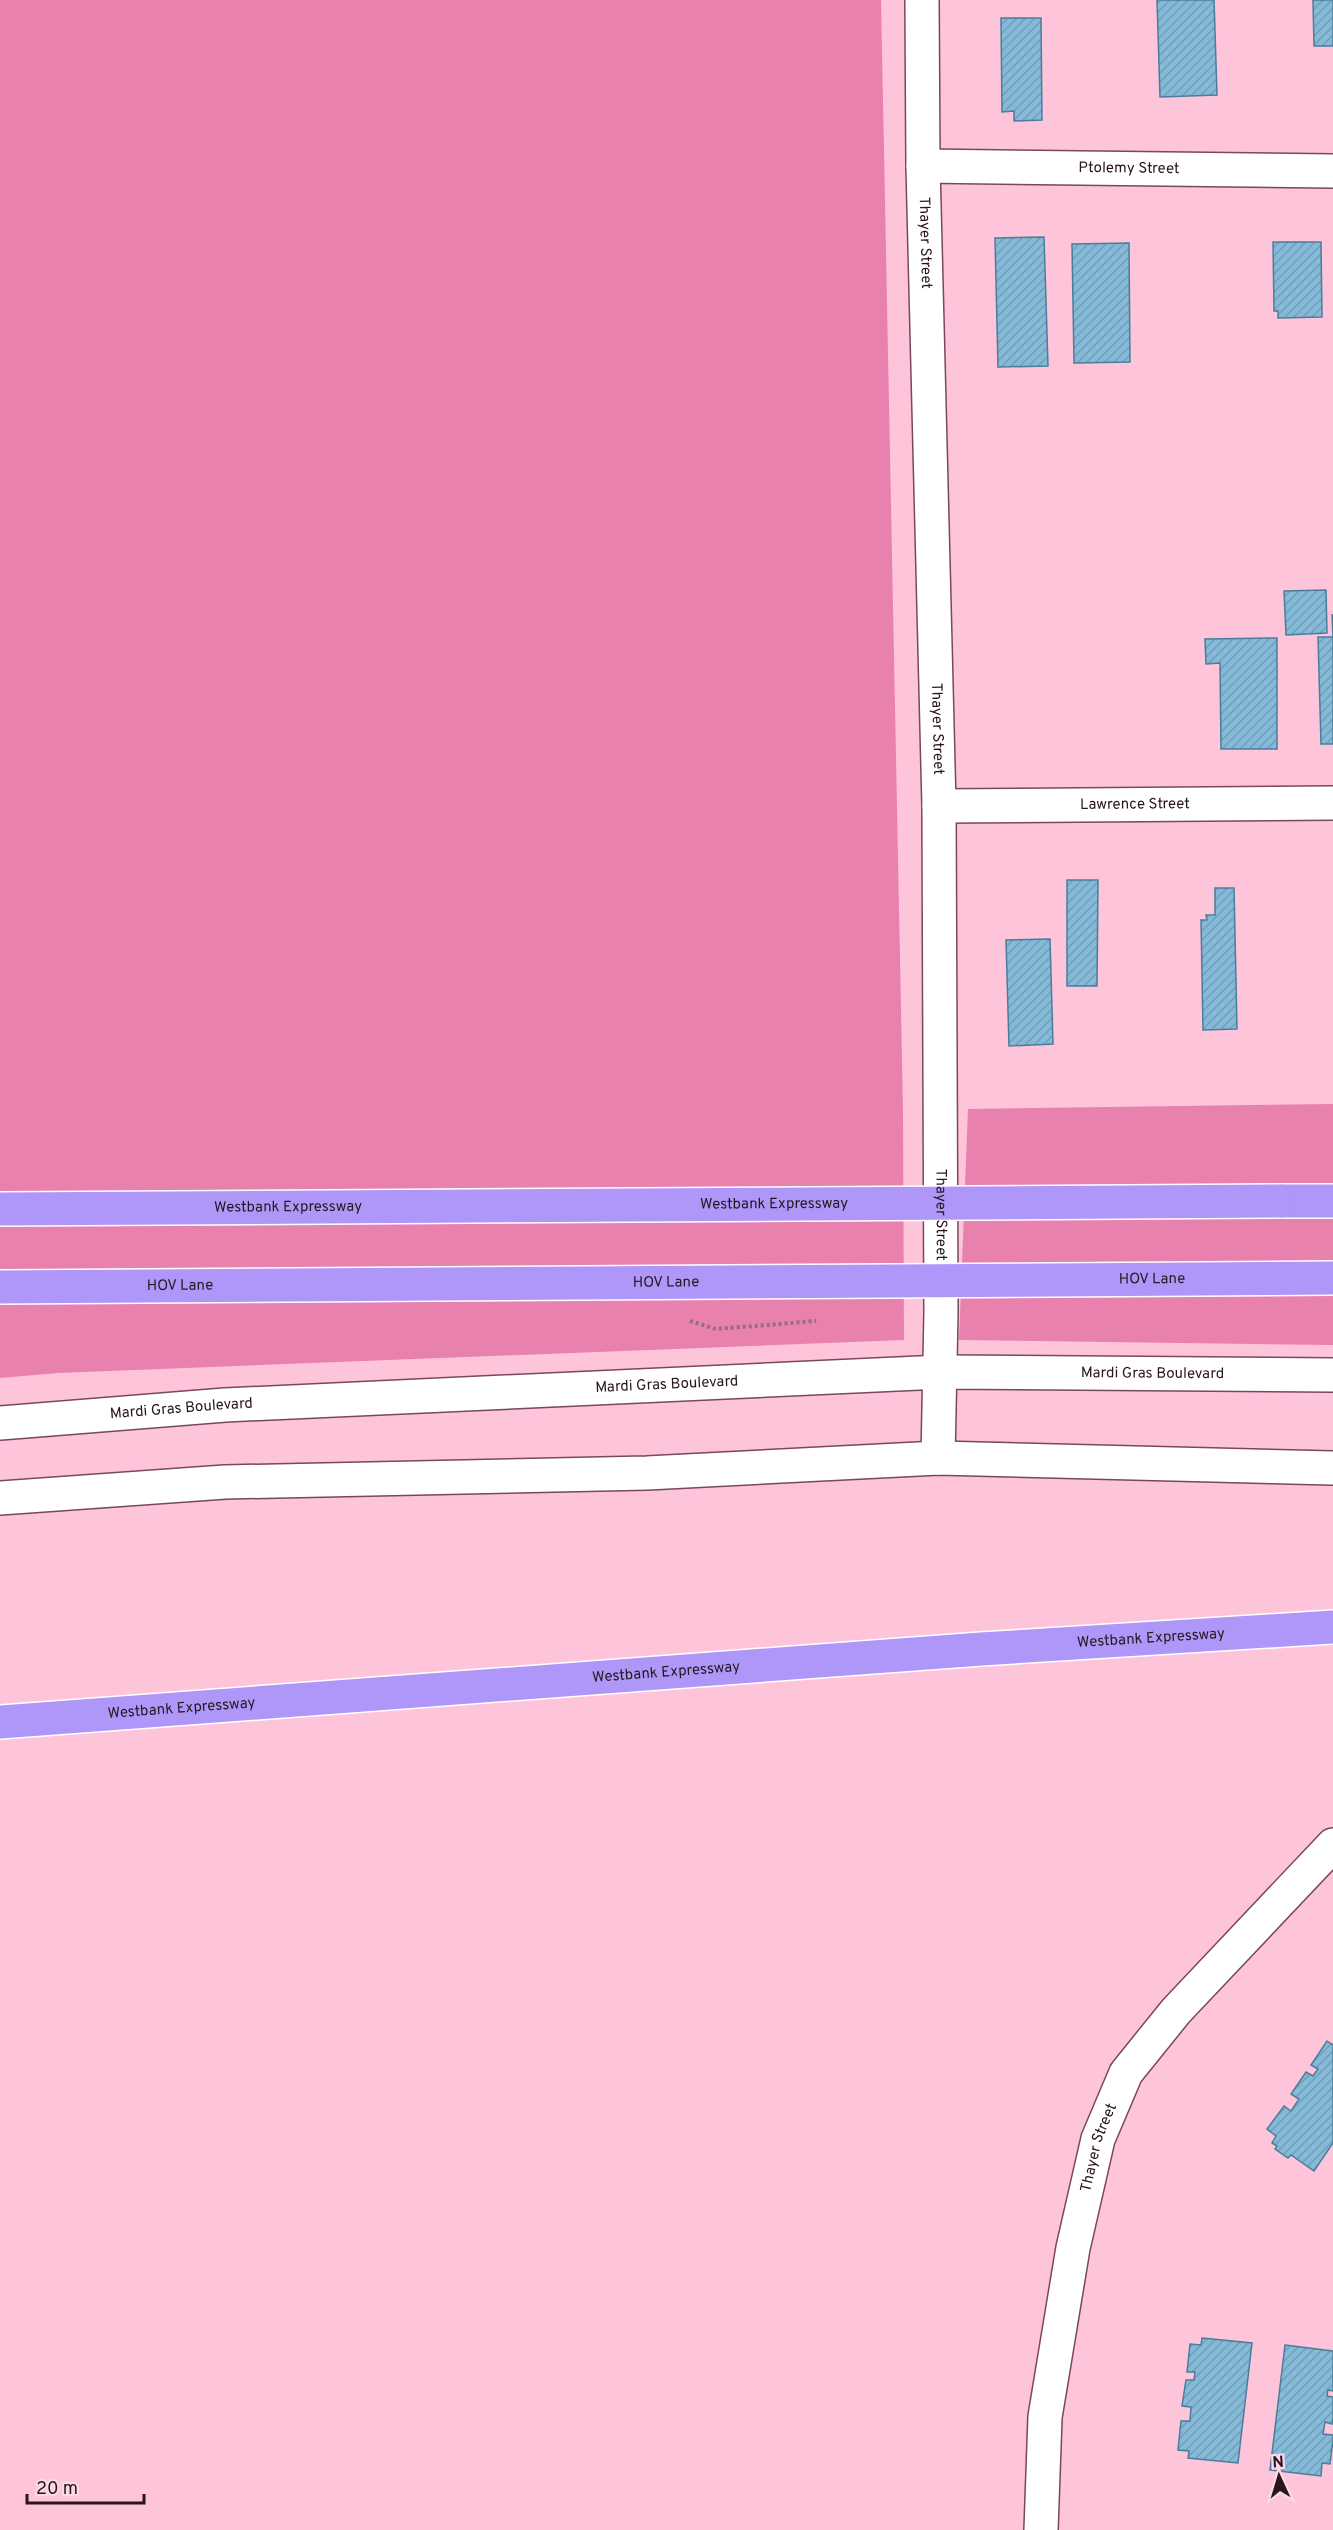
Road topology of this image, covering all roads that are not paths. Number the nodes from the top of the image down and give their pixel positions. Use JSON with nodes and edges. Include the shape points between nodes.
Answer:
{"nodes":[{"id":1,"x":922,"y":0,"type":"edge"},
{"id":2,"x":923,"y":166,"type":"junction"},
{"id":3,"x":1333,"y":171,"type":"edge"},
{"id":4,"x":1333,"y":803,"type":"edge"},
{"id":5,"x":939,"y":806,"type":"junction"},
{"id":6,"x":1333,"y":1201,"type":"edge"},
{"id":7,"x":0,"y":1209,"type":"edge"},
{"id":8,"x":1333,"y":1278,"type":"edge"},
{"id":9,"x":0,"y":1287,"type":"edge"},
{"id":10,"x":941,"y":1372,"type":"junction"},
{"id":11,"x":1333,"y":1375,"type":"edge"},
{"id":12,"x":0,"y":1424,"type":"edge"},
{"id":13,"x":938,"y":1458,"type":"junction"},
{"id":14,"x":1333,"y":1468,"type":"edge"},
{"id":15,"x":0,"y":1498,"type":"edge"},
{"id":16,"x":1333,"y":1627,"type":"edge"},
{"id":17,"x":0,"y":1722,"type":"edge"},
{"id":18,"x":1333,"y":1845,"type":"edge"},
{"id":19,"x":1041,"y":2530,"type":"edge"}],
"edges":[{"from":1,"to":2,"type":"street","name":"Thayer Street"},
{"from":2,"to":3,"type":"street","name":"Ptolemy Street"},
{"from":2,"to":5,"type":"street","name":"Thayer Street"},
{"from":4,"to":5,"type":"street","name":"Lawrence Street"},
{"from":5,"to":10,"type":"street","name":"Thayer Street"},
{"from":6,"to":7,"type":"highway","name":"Westbank Expressway","bridge":true},
{"from":8,"to":9,"type":"highway","name":"HOV Lane","bridge":true},
{"from":10,"to":11,"type":"street","name":"Mardi Gras Boulevard"},
{"from":10,"to":12,"type":"street","name":"Mardi Gras Boulevard","via":[[225,1405]]},
{"from":10,"to":13,"type":"street","name":"Thayer Street"},
{"from":13,"to":14,"type":"street"},
{"from":13,"to":15,"type":"street","via":[[647,1473],[225,1482]]},
{"from":16,"to":17,"type":"highway","name":"Westbank Expressway","via":[[981,1649]]},
{"from":18,"to":19,"type":"street","name":"Thayer Street","via":[[1176,2011],[1126,2073],[1098,2139],[1073,2248],[1045,2417]]}]}
